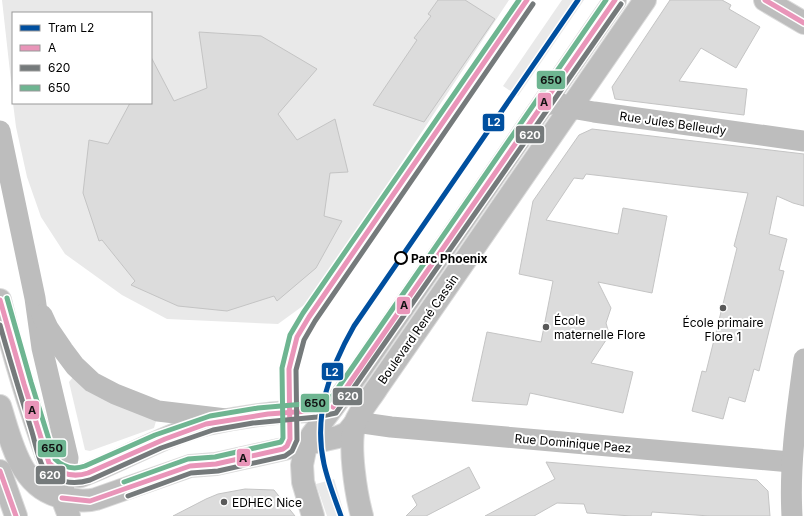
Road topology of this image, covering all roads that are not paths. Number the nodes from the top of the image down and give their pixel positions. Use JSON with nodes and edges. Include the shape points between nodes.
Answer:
{"nodes":[{"id":1,"x":615,"y":0,"type":"edge"},
{"id":2,"x":645,"y":0,"type":"edge"},
{"id":3,"x":765,"y":0,"type":"edge"},
{"id":4,"x":804,"y":23,"type":"edge"},
{"id":5,"x":542,"y":105,"type":"junction"},
{"id":6,"x":571,"y":108,"type":"junction"},
{"id":7,"x":0,"y":131,"type":"edge"},
{"id":8,"x":804,"y":141,"type":"edge"},
{"id":9,"x":35,"y":298,"type":"junction"},
{"id":10,"x":0,"y":300,"type":"edge"},
{"id":11,"x":804,"y":359,"type":"edge"},
{"id":12,"x":0,"y":406,"type":"edge"},
{"id":13,"x":333,"y":407,"type":"junction"},
{"id":14,"x":231,"y":419,"type":"junction"},
{"id":15,"x":356,"y":422,"type":"junction"},
{"id":16,"x":307,"y":444,"type":"junction"},
{"id":17,"x":791,"y":462,"type":"junction"},
{"id":18,"x":58,"y":468,"type":"junction"},
{"id":19,"x":0,"y":471,"type":"edge"},
{"id":20,"x":96,"y":499,"type":"junction"},
{"id":21,"x":66,"y":507,"type":"edge"},
{"id":22,"x":16,"y":516,"type":"edge"},
{"id":23,"x":78,"y":516,"type":"edge"},
{"id":24,"x":313,"y":516,"type":"edge"},
{"id":25,"x":362,"y":516,"type":"edge"},
{"id":26,"x":792,"y":516,"type":"edge"}],
"edges":[{"from":1,"to":5,"type":"main road","name":"Boulevard René Cassin"},
{"from":2,"to":6,"type":"main road","name":"Boulevard René Cassin"},
{"from":3,"to":4,"type":"main road"},
{"from":5,"to":6,"type":"street","name":"Rue Jules Belleudy","via":[[559,103]]},
{"from":5,"to":13,"type":"main road","name":"Boulevard René Cassin"},
{"from":6,"to":8,"type":"street","name":"Rue Jules Belleudy"},
{"from":6,"to":15,"type":"main road","name":"Boulevard René Cassin"},
{"from":7,"to":9,"type":"street"},
{"from":9,"to":14,"type":"street","via":[[48,328],[75,366],[92,382],[158,411]]},
{"from":9,"to":18,"type":"street","via":[[42,348],[68,458]]},
{"from":10,"to":18,"type":"main road","via":[[24,384]]},
{"from":11,"to":17,"type":"street"},
{"from":12,"to":21,"type":"main road","via":[[27,476]]},
{"from":13,"to":14,"type":"main road","via":[[322,411]]},
{"from":13,"to":15,"type":"main road"},
{"from":13,"to":16,"type":"main road","name":"Boulevard René Cassin"},
{"from":14,"to":18,"type":"main road","via":[[186,430],[81,476]]},
{"from":15,"to":16,"type":"main road","via":[[342,435]]},
{"from":15,"to":17,"type":"street","name":"Rue Dominique Paez"},
{"from":15,"to":25,"type":"main road","name":"Boulevard René Cassin","via":[[352,441],[354,472]]},
{"from":16,"to":20,"type":"main road","via":[[216,464],[190,466]]},
{"from":16,"to":24,"type":"main road","name":"Boulevard René Cassin","via":[[302,472]]},
{"from":17,"to":26,"type":"street"},
{"from":18,"to":21,"type":"main road"},
{"from":19,"to":22,"type":"main road"},
{"from":20,"to":21,"type":"main road"},
{"from":20,"to":23,"type":"main road"}]}
